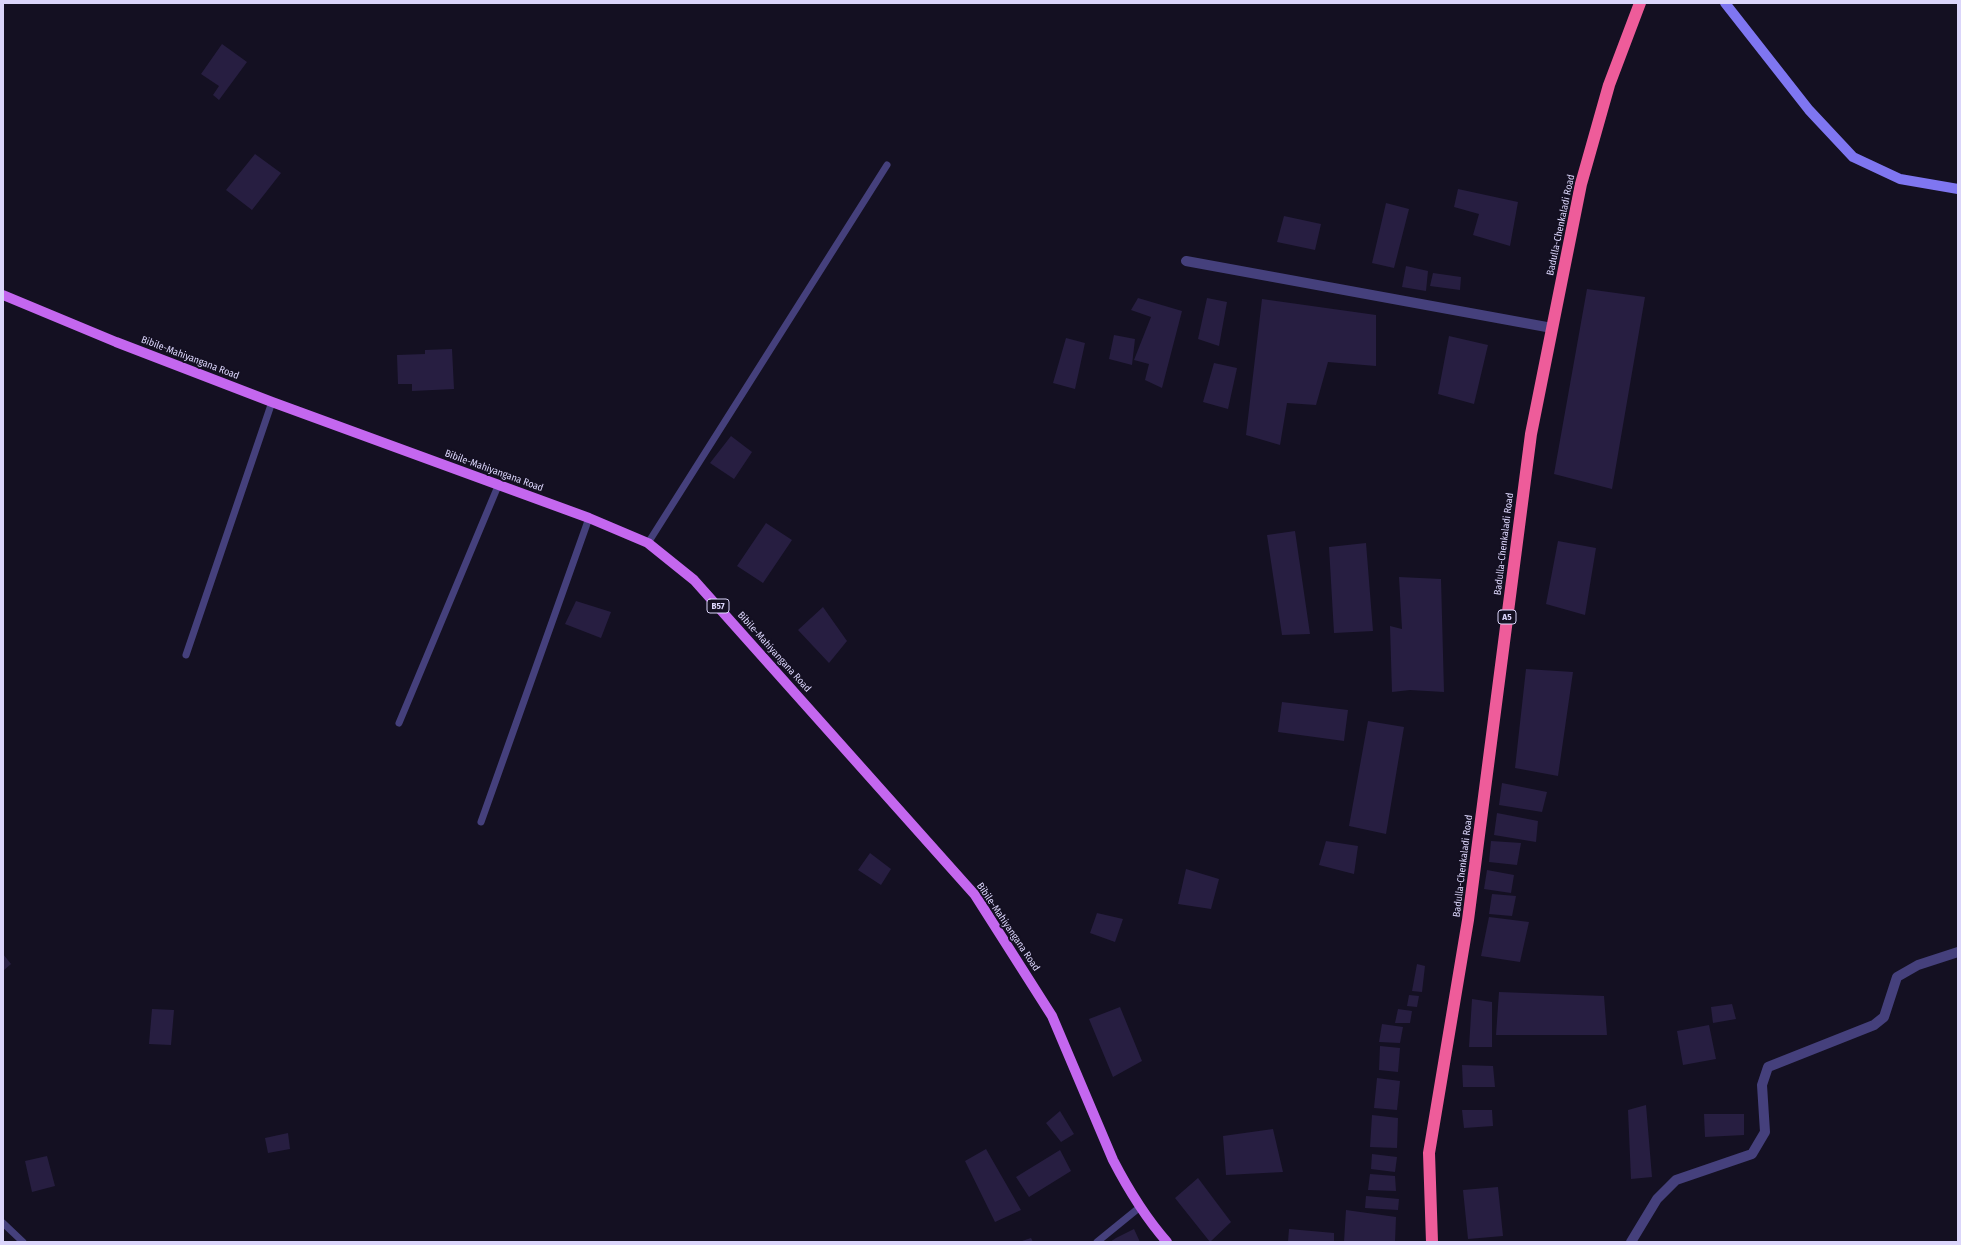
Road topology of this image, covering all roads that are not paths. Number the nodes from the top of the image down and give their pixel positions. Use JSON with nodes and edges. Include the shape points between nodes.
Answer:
{"nodes":[{"id":1,"x":1640,"y":3,"type":"edge"},
{"id":2,"x":1725,"y":3,"type":"edge"},
{"id":3,"x":887,"y":165,"type":"dead end"},
{"id":4,"x":1958,"y":188,"type":"edge"},
{"id":5,"x":1186,"y":261,"type":"dead end"},
{"id":6,"x":3,"y":296,"type":"edge"},
{"id":7,"x":1552,"y":328,"type":"junction"},
{"id":8,"x":272,"y":402,"type":"junction"},
{"id":9,"x":498,"y":486,"type":"junction"},
{"id":10,"x":589,"y":518,"type":"junction"},
{"id":11,"x":648,"y":543,"type":"junction"},
{"id":12,"x":186,"y":655,"type":"dead end"},
{"id":13,"x":400,"y":724,"type":"dead end"},
{"id":14,"x":481,"y":822,"type":"dead end"},
{"id":15,"x":1958,"y":952,"type":"edge"},
{"id":16,"x":1140,"y":1206,"type":"junction"},
{"id":17,"x":3,"y":1223,"type":"edge"},
{"id":18,"x":23,"y":1242,"type":"edge"},
{"id":19,"x":1097,"y":1242,"type":"edge"},
{"id":20,"x":1167,"y":1242,"type":"edge"},
{"id":21,"x":1432,"y":1242,"type":"edge"},
{"id":22,"x":1631,"y":1242,"type":"edge"}],
"edges":[{"from":1,"to":7,"type":"highway","name":"Badulla-Chenkaladi Road","number":"A5","via":[[1608,85],[1581,184]]},
{"from":2,"to":4,"type":"street","via":[[1809,110],[1853,157],[1900,179]]},
{"from":3,"to":11,"type":"lane"},
{"from":5,"to":7,"type":"street"},
{"from":6,"to":8,"type":"main road","name":"Bibile-Mahiyangana Road","number":"B57"},
{"from":7,"to":21,"type":"highway","name":"Badulla-Chenkaladi Road","number":"A5","via":[[1530,434],[1468,920],[1429,1153]]},
{"from":8,"to":9,"type":"main road","name":"Bibile-Mahiyangana Road","number":"B57"},
{"from":8,"to":12,"type":"lane"},
{"from":9,"to":10,"type":"main road","name":"Bibile-Mahiyangana Road","number":"B57"},
{"from":9,"to":13,"type":"lane"},
{"from":10,"to":11,"type":"main road","name":"Bibile-Mahiyangana Road","number":"B57"},
{"from":10,"to":14,"type":"lane"},
{"from":11,"to":16,"type":"main road","name":"Bibile-Mahiyangana Road","number":"B57","via":[[694,580],[975,895],[1052,1016],[1113,1160]]},
{"from":15,"to":22,"type":"street","via":[[1918,965],[1897,977],[1884,1017],[1874,1025],[1768,1067],[1762,1085],[1765,1132],[1752,1154],[1676,1180],[1657,1199]]},
{"from":16,"to":19,"type":"lane"},
{"from":16,"to":20,"type":"main road","name":"Bibile-Mahiyangana Road","number":"B57"},
{"from":17,"to":18,"type":"lane"}]}
